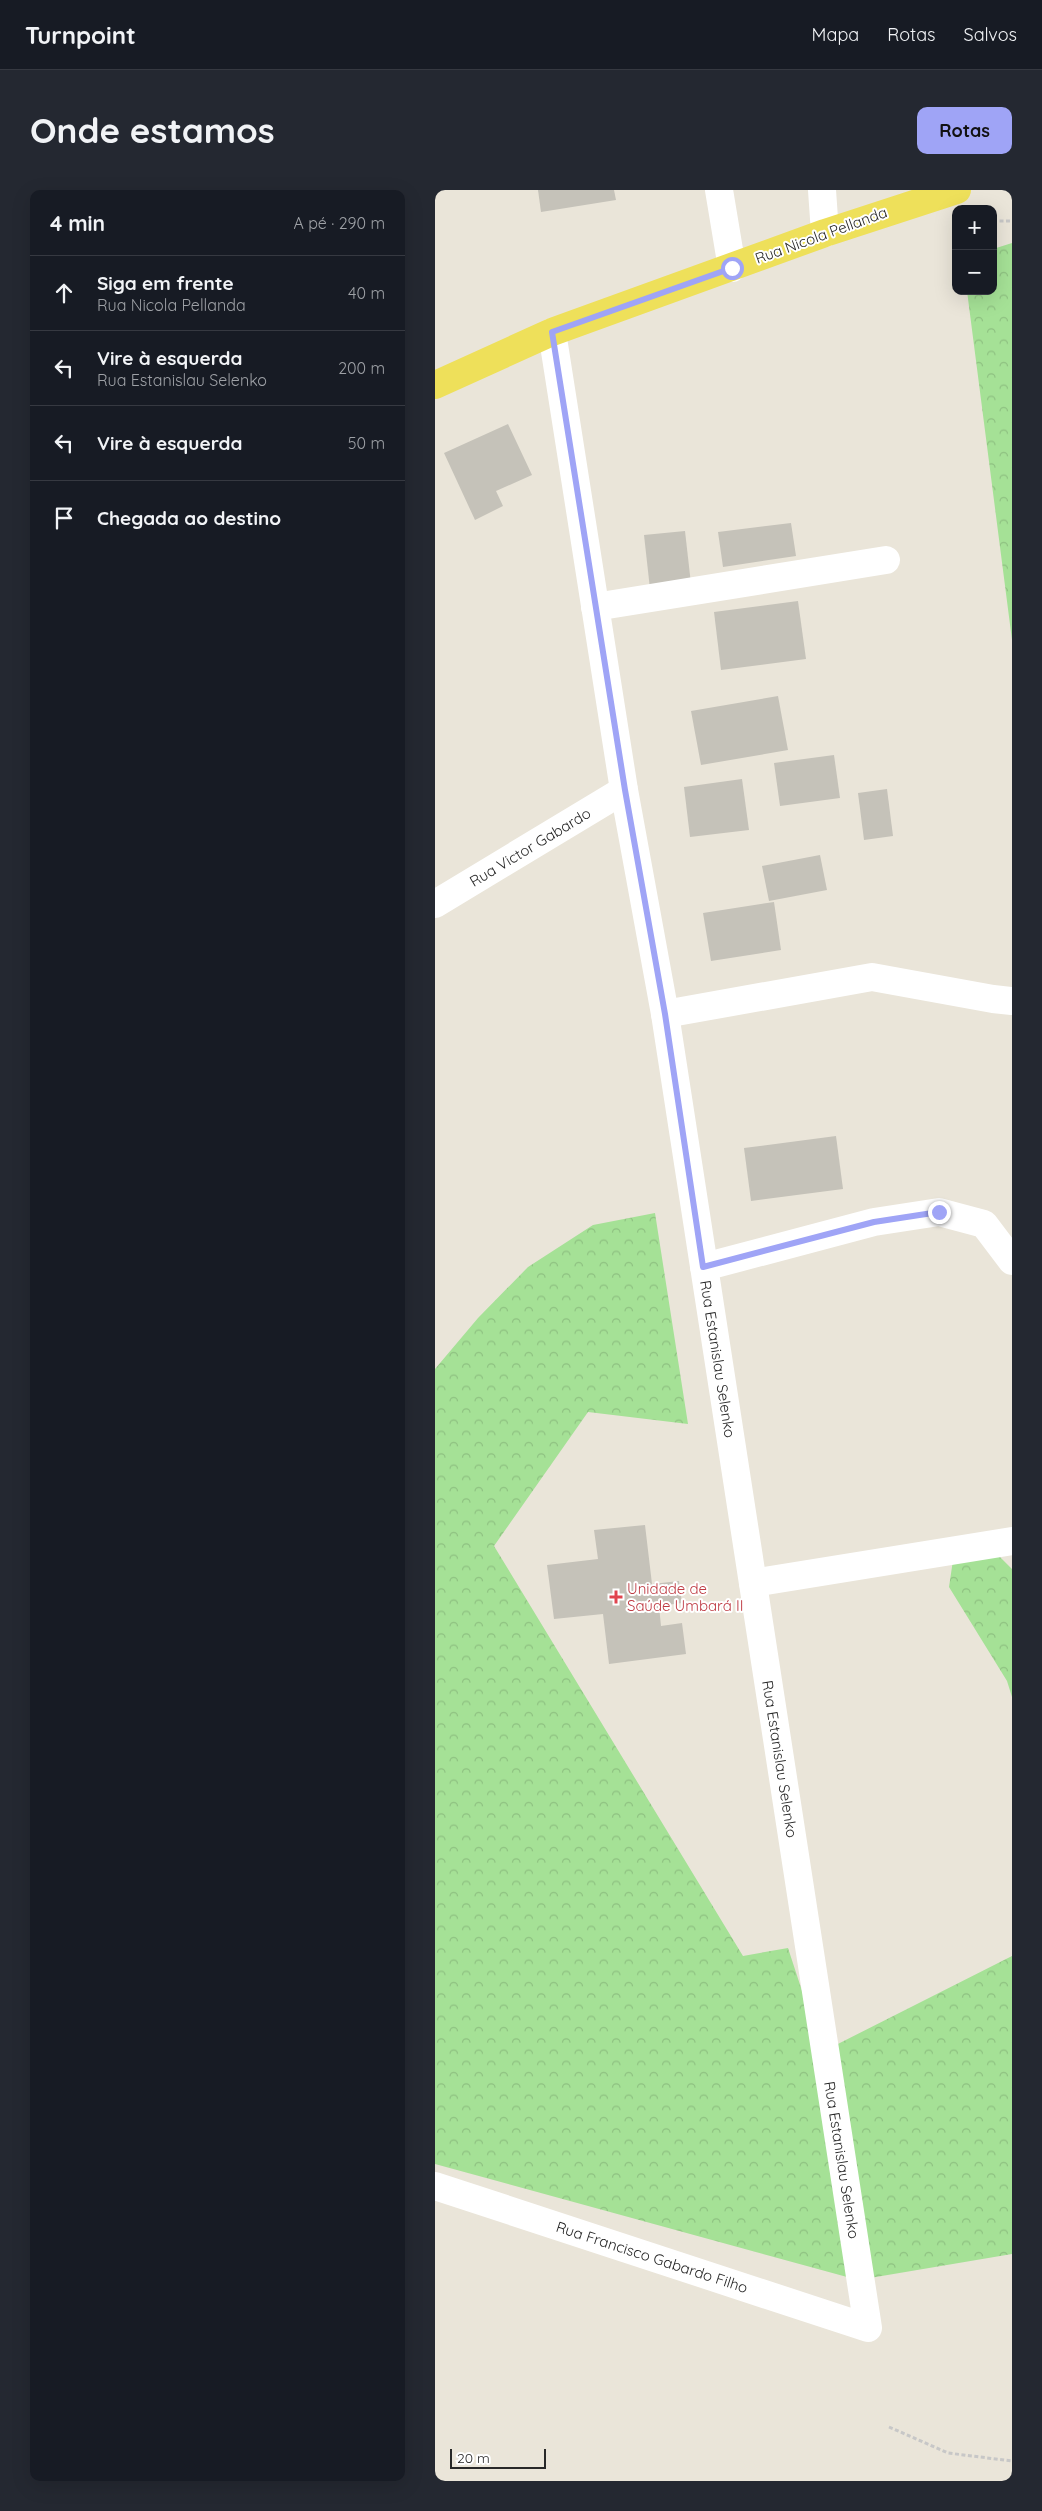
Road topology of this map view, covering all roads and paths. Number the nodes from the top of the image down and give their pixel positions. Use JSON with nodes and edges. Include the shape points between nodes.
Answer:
{"nodes":[{"id":1,"x":719,"y":190,"type":"edge"},
{"id":2,"x":822,"y":190,"type":"edge"},
{"id":3,"x":957,"y":190,"type":"edge"},
{"id":4,"x":997,"y":221,"type":"edge"},
{"id":5,"x":1012,"y":221,"type":"edge"},
{"id":6,"x":825,"y":233,"type":"junction"},
{"id":7,"x":732,"y":268,"type":"junction"},
{"id":8,"x":552,"y":332,"type":"junction"},
{"id":9,"x":435,"y":385,"type":"edge"},
{"id":10,"x":886,"y":560,"type":"dead end"},
{"id":11,"x":595,"y":607,"type":"junction"},
{"id":12,"x":625,"y":790,"type":"junction"},
{"id":13,"x":435,"y":904,"type":"edge"},
{"id":14,"x":1012,"y":1001,"type":"edge"},
{"id":15,"x":665,"y":1014,"type":"junction"},
{"id":16,"x":1012,"y":1261,"type":"edge"},
{"id":17,"x":703,"y":1267,"type":"junction"},
{"id":18,"x":1012,"y":1541,"type":"edge"},
{"id":19,"x":753,"y":1583,"type":"junction"},
{"id":20,"x":435,"y":2186,"type":"edge"},
{"id":21,"x":868,"y":2328,"type":"joint"},
{"id":22,"x":889,"y":2428,"type":"dead end"},
{"id":23,"x":1012,"y":2461,"type":"edge"}],
"edges":[{"from":1,"to":7,"type":"street"},
{"from":2,"to":6,"type":"street"},
{"from":3,"to":6,"type":"main road","name":"Rua Nicola Pellanda"},
{"from":4,"to":5,"type":"path"},
{"from":6,"to":7,"type":"main road","name":"Rua Nicola Pellanda"},
{"from":7,"to":8,"type":"main road","name":"Rua Nicola Pellanda"},
{"from":8,"to":9,"type":"main road","name":"Rua Nicola Pellanda"},
{"from":8,"to":11,"type":"street","name":"Rua Estanislau Selenko"},
{"from":10,"to":11,"type":"street"},
{"from":11,"to":12,"type":"street","name":"Rua Estanislau Selenko"},
{"from":12,"to":13,"type":"street","name":"Rua Victor Gabardo"},
{"from":12,"to":15,"type":"street","name":"Rua Estanislau Selenko"},
{"from":14,"to":15,"type":"street","via":[[872,977]]},
{"from":15,"to":17,"type":"street","name":"Rua Estanislau Selenko"},
{"from":16,"to":17,"type":"street","via":[[984,1224],[939,1212],[874,1222]]},
{"from":17,"to":19,"type":"street","name":"Rua Estanislau Selenko"},
{"from":18,"to":19,"type":"street"},
{"from":19,"to":21,"type":"street","name":"Rua Estanislau Selenko"},
{"from":20,"to":21,"type":"street","name":"Rua Francisco Gabardo Filho"},
{"from":22,"to":23,"type":"path","via":[[948,2453]]}]}
